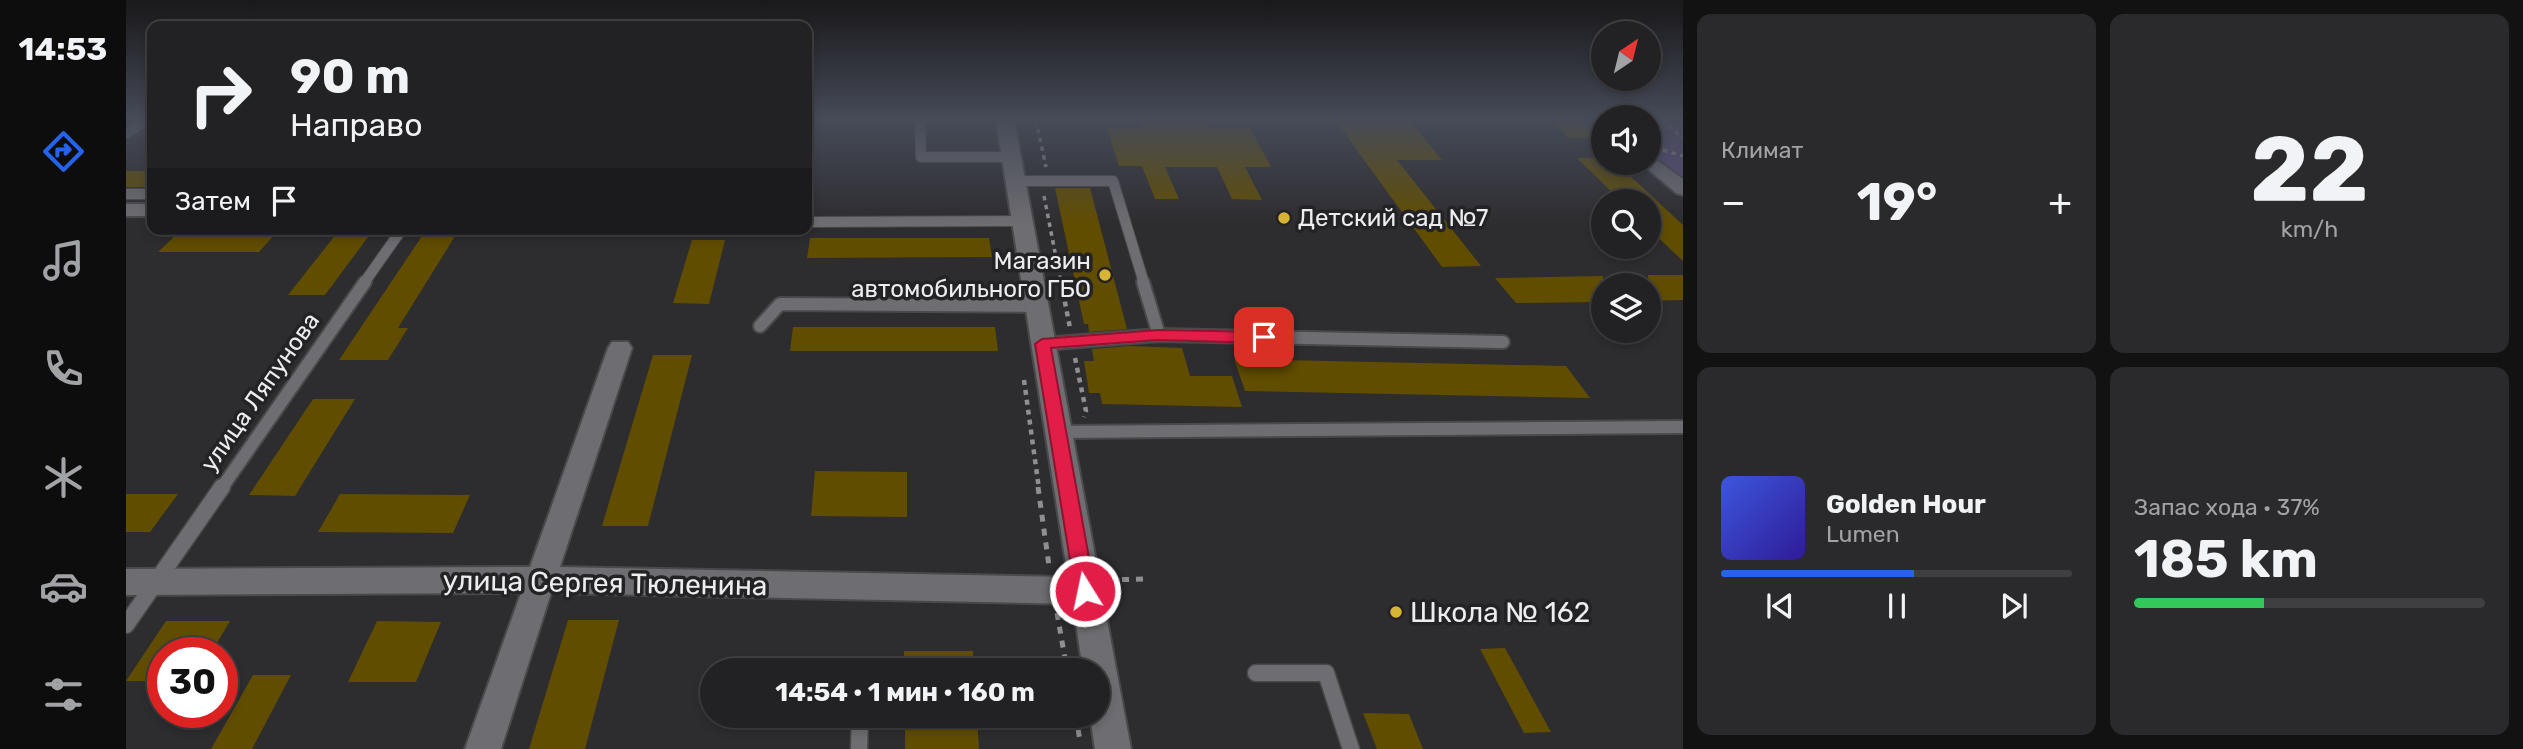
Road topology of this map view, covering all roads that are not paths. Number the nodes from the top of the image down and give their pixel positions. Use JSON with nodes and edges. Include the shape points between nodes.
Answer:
{"nodes":[{"id":1,"x":921,"y":155,"type":"edge"},
{"id":2,"x":1011,"y":157,"type":"joint"},
{"id":3,"x":1661,"y":170,"type":"edge"},
{"id":4,"x":1015,"y":181,"type":"junction"},
{"id":5,"x":1683,"y":189,"type":"edge"},
{"id":6,"x":126,"y":194,"type":"edge"},
{"id":7,"x":147,"y":194,"type":"edge"},
{"id":8,"x":126,"y":210,"type":"edge"},
{"id":9,"x":147,"y":210,"type":"edge"},
{"id":10,"x":1022,"y":221,"type":"junction"},
{"id":11,"x":812,"y":222,"type":"edge"},
{"id":12,"x":398,"y":235,"type":"edge"},
{"id":13,"x":1036,"y":306,"type":"junction"},
{"id":14,"x":760,"y":326,"type":"dead end"},
{"id":15,"x":1158,"y":335,"type":"junction"},
{"id":16,"x":1503,"y":342,"type":"dead end"},
{"id":17,"x":1042,"y":344,"type":"junction"},
{"id":18,"x":620,"y":348,"type":"dead end"},
{"id":19,"x":1683,"y":427,"type":"edge"},
{"id":20,"x":1057,"y":432,"type":"junction"},
{"id":21,"x":541,"y":580,"type":"junction"},
{"id":22,"x":140,"y":582,"type":"edge"},
{"id":23,"x":1085,"y":591,"type":"junction"},
{"id":24,"x":126,"y":625,"type":"edge"},
{"id":25,"x":1256,"y":673,"type":"dead end"},
{"id":26,"x":860,"y":728,"type":"edge"},
{"id":27,"x":483,"y":749,"type":"edge"},
{"id":28,"x":859,"y":749,"type":"edge"},
{"id":29,"x":1112,"y":749,"type":"edge"},
{"id":30,"x":1350,"y":749,"type":"edge"}],
"edges":[{"from":1,"to":2,"type":"lane"},
{"from":2,"to":4,"type":"street"},
{"from":3,"to":5,"type":"street"},
{"from":4,"to":10,"type":"street"},
{"from":4,"to":15,"type":"lane","via":[[1113,181]]},
{"from":6,"to":7,"type":"lane"},
{"from":8,"to":9,"type":"street"},
{"from":10,"to":11,"type":"lane"},
{"from":10,"to":13,"type":"street"},
{"from":12,"to":22,"type":"lane","name":"улица Ляпунова"},
{"from":13,"to":14,"type":"lane","via":[[780,304]]},
{"from":13,"to":17,"type":"street"},
{"from":15,"to":16,"type":"lane"},
{"from":15,"to":17,"type":"lane"},
{"from":17,"to":20,"type":"street"},
{"from":18,"to":21,"type":"street"},
{"from":19,"to":20,"type":"lane"},
{"from":20,"to":23,"type":"street"},
{"from":21,"to":22,"type":"street","name":"улица Сергея Тюленина"},
{"from":21,"to":23,"type":"street","name":"улица Сергея Тюленина"},
{"from":21,"to":27,"type":"street"},
{"from":22,"to":24,"type":"lane","name":"улица Ляпунова"},
{"from":23,"to":29,"type":"street"},
{"from":25,"to":30,"type":"lane","via":[[1326,673]]},
{"from":26,"to":28,"type":"lane"}]}
